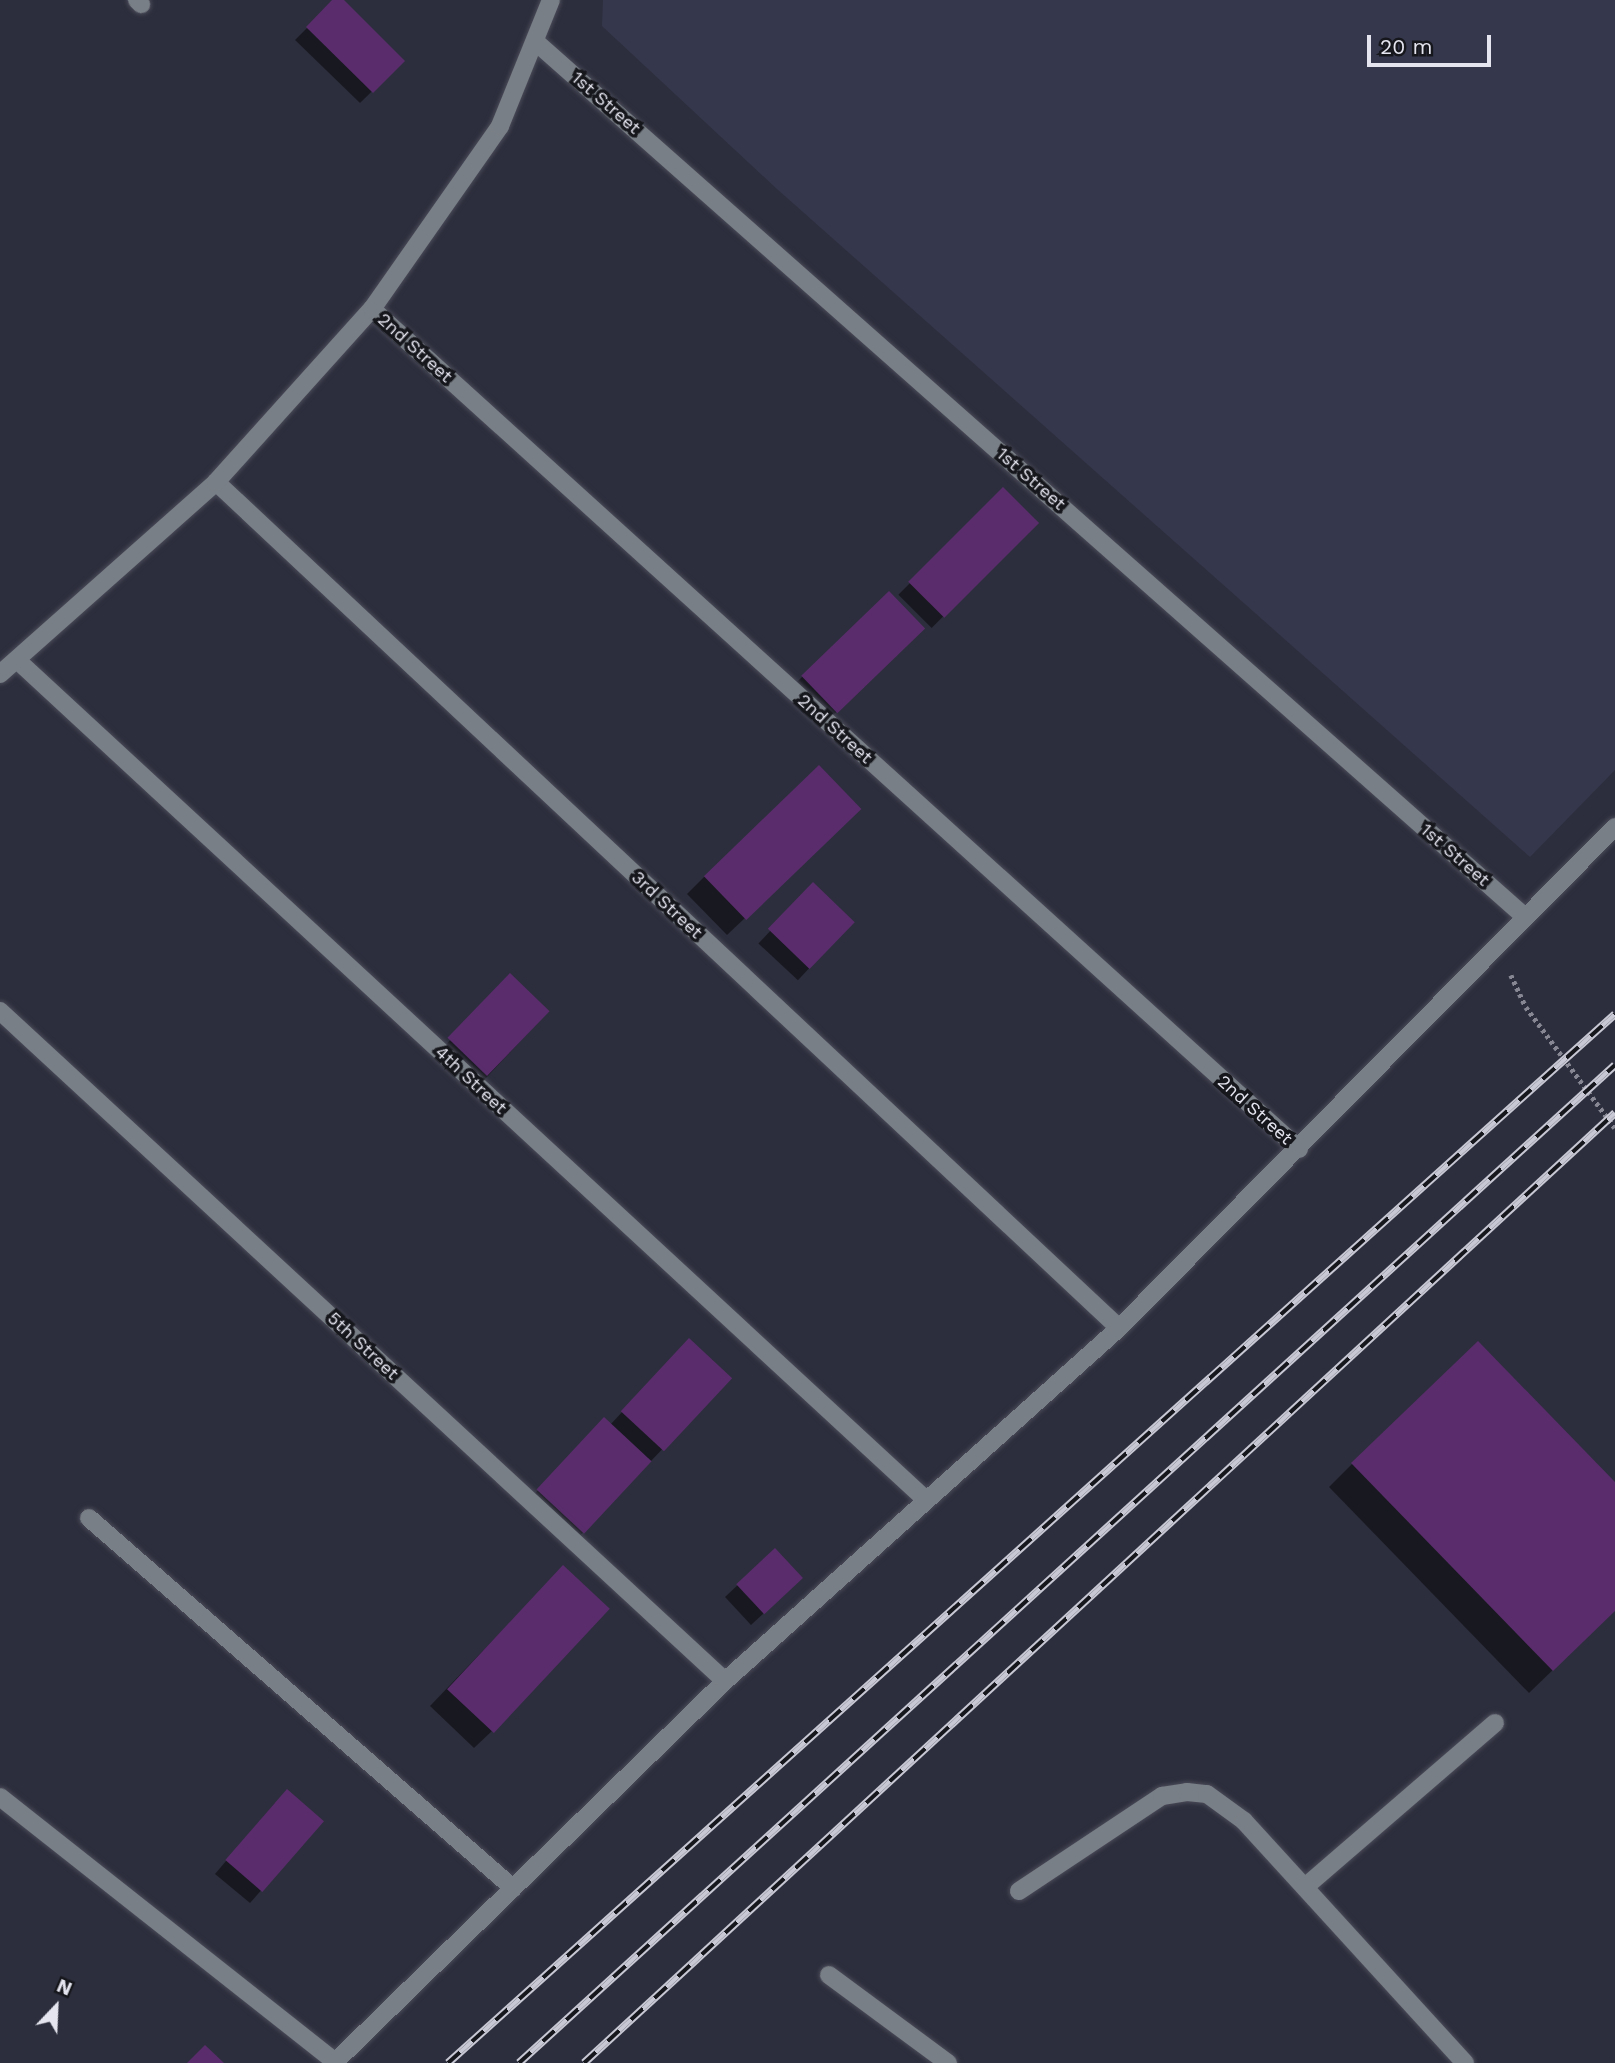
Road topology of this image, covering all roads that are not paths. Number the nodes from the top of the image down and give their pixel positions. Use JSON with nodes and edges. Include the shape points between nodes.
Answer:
{"nodes":[{"id":1,"x":551,"y":0,"type":"edge"},
{"id":2,"x":537,"y":43,"type":"junction"},
{"id":3,"x":372,"y":309,"type":"junction"},
{"id":4,"x":216,"y":482,"type":"junction"},
{"id":5,"x":17,"y":660,"type":"junction"},
{"id":6,"x":0,"y":674,"type":"edge"},
{"id":7,"x":1615,"y":827,"type":"edge"},
{"id":8,"x":1524,"y":916,"type":"junction"},
{"id":9,"x":0,"y":1011,"type":"edge"},
{"id":10,"x":1299,"y":1149,"type":"junction"},
{"id":11,"x":1119,"y":1328,"type":"junction"},
{"id":12,"x":926,"y":1500,"type":"junction"},
{"id":13,"x":89,"y":1518,"type":"dead end"},
{"id":14,"x":725,"y":1681,"type":"junction"},
{"id":15,"x":1495,"y":1723,"type":"dead end"},
{"id":16,"x":0,"y":1797,"type":"edge"},
{"id":17,"x":1305,"y":1887,"type":"junction"},
{"id":18,"x":513,"y":1888,"type":"junction"},
{"id":19,"x":1019,"y":1891,"type":"dead end"},
{"id":20,"x":829,"y":1975,"type":"dead end"},
{"id":21,"x":334,"y":2063,"type":"edge"},
{"id":22,"x":948,"y":2063,"type":"edge"},
{"id":23,"x":1465,"y":2063,"type":"edge"}],
"edges":[{"from":1,"to":2,"type":"street"},
{"from":2,"to":3,"type":"street","via":[[500,126]]},
{"from":2,"to":8,"type":"street","name":"1st Street"},
{"from":3,"to":4,"type":"street"},
{"from":3,"to":10,"type":"street","name":"2nd Street"},
{"from":4,"to":5,"type":"street"},
{"from":4,"to":11,"type":"street","name":"3rd Street"},
{"from":5,"to":6,"type":"street"},
{"from":5,"to":12,"type":"street","name":"4th Street"},
{"from":7,"to":8,"type":"street"},
{"from":8,"to":10,"type":"street"},
{"from":9,"to":14,"type":"street","name":"5th Street"},
{"from":10,"to":11,"type":"street"},
{"from":11,"to":12,"type":"street"},
{"from":12,"to":14,"type":"street"},
{"from":13,"to":18,"type":"street"},
{"from":14,"to":18,"type":"street"},
{"from":15,"to":17,"type":"street"},
{"from":16,"to":21,"type":"street"},
{"from":17,"to":19,"type":"street","via":[[1223,1802],[1187,1792],[1162,1796]]},
{"from":17,"to":23,"type":"street"},
{"from":18,"to":21,"type":"street"},
{"from":20,"to":22,"type":"street"}]}
